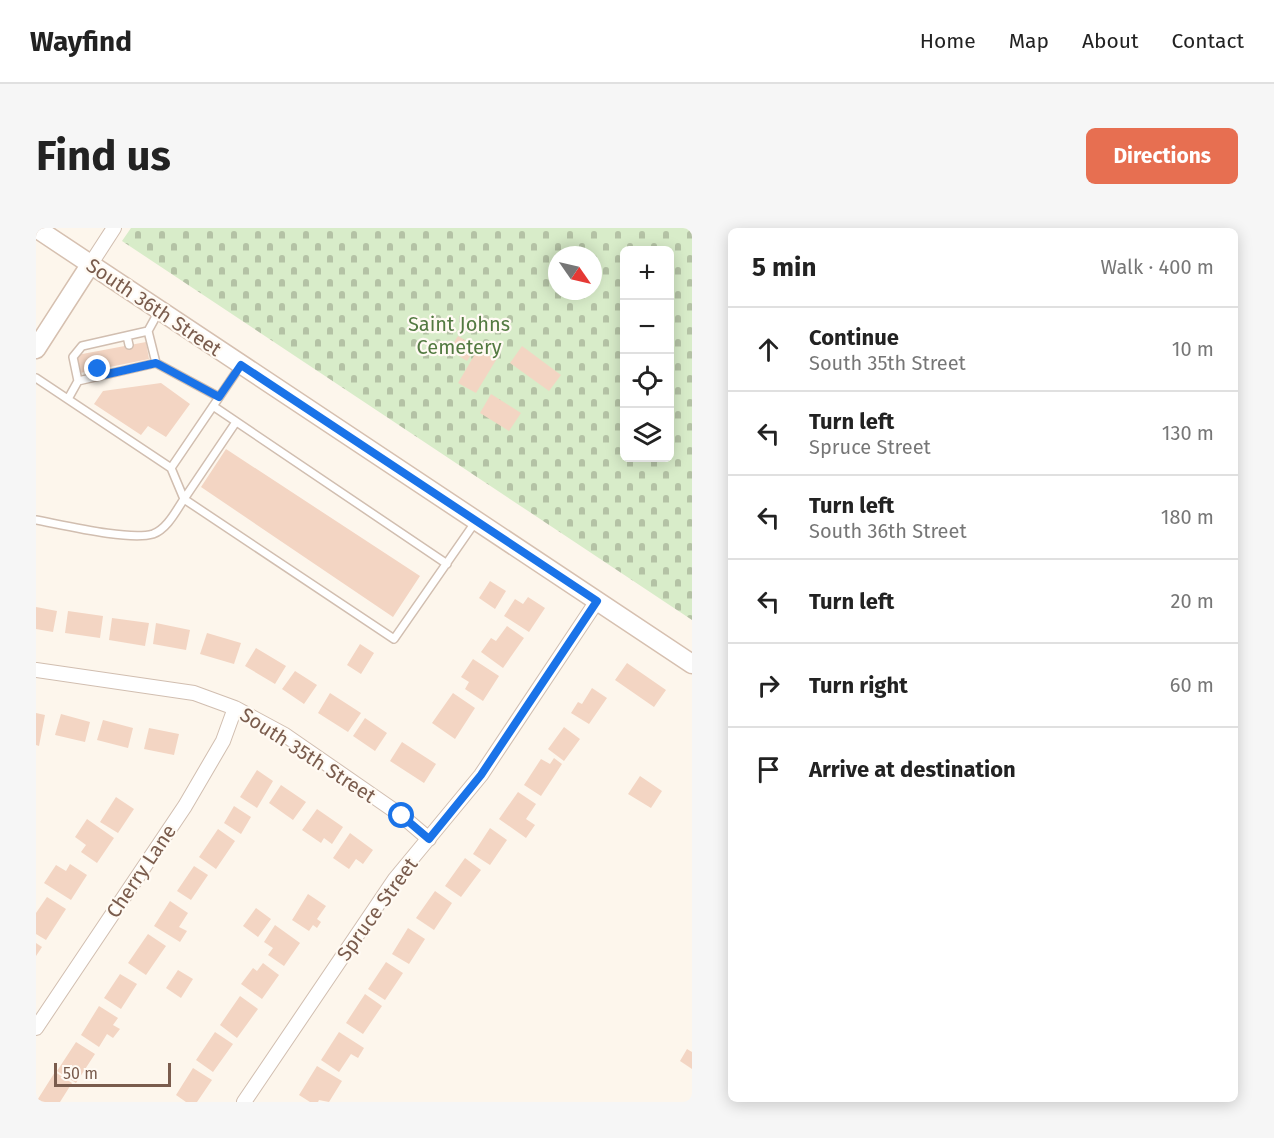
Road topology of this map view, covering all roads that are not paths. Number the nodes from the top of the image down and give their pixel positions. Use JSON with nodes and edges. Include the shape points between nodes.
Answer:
{"nodes":[{"id":1,"x":36,"y":228,"type":"edge"},
{"id":2,"x":114,"y":228,"type":"edge"},
{"id":3,"x":90,"y":265,"type":"junction"},
{"id":4,"x":159,"y":311,"type":"junction"},
{"id":5,"x":148,"y":331,"type":"junction"},
{"id":6,"x":127,"y":336,"type":"junction"},
{"id":7,"x":112,"y":339,"type":"junction"},
{"id":8,"x":93,"y":343,"type":"junction"},
{"id":9,"x":129,"y":345,"type":"dead end"},
{"id":10,"x":113,"y":348,"type":"dead end"},
{"id":11,"x":36,"y":349,"type":"edge"},
{"id":12,"x":95,"y":351,"type":"dead end"},
{"id":13,"x":156,"y":363,"type":"junction"},
{"id":14,"x":241,"y":365,"type":"junction"},
{"id":15,"x":36,"y":378,"type":"edge"},
{"id":16,"x":78,"y":381,"type":"junction"},
{"id":17,"x":219,"y":397,"type":"junction"},
{"id":18,"x":69,"y":399,"type":"junction"},
{"id":19,"x":213,"y":406,"type":"junction"},
{"id":20,"x":236,"y":422,"type":"junction"},
{"id":21,"x":171,"y":468,"type":"junction"},
{"id":22,"x":184,"y":499,"type":"junction"},
{"id":23,"x":36,"y":520,"type":"edge"},
{"id":24,"x":476,"y":521,"type":"junction"},
{"id":25,"x":447,"y":564,"type":"junction"},
{"id":26,"x":597,"y":601,"type":"junction"},
{"id":27,"x":692,"y":664,"type":"edge"},
{"id":28,"x":36,"y":670,"type":"edge"},
{"id":29,"x":235,"y":708,"type":"junction"},
{"id":30,"x":429,"y":839,"type":"junction"},
{"id":31,"x":36,"y":1028,"type":"edge"},
{"id":32,"x":244,"y":1102,"type":"edge"}],
"edges":[{"from":1,"to":3,"type":"main road","name":"South 36th Street"},
{"from":2,"to":3,"type":"street"},
{"from":3,"to":4,"type":"main road","name":"South 36th Street"},
{"from":3,"to":11,"type":"main road"},
{"from":4,"to":5,"type":"lane"},
{"from":4,"to":14,"type":"main road","name":"South 36th Street"},
{"from":5,"to":6,"type":"lane"},
{"from":5,"to":13,"type":"lane"},
{"from":6,"to":7,"type":"lane"},
{"from":6,"to":9,"type":"lane"},
{"from":7,"to":8,"type":"lane"},
{"from":7,"to":10,"type":"lane"},
{"from":8,"to":12,"type":"lane"},
{"from":8,"to":16,"type":"lane","via":[[82,346],[74,357]]},
{"from":13,"to":16,"type":"lane","via":[[99,372]]},
{"from":13,"to":17,"type":"lane"},
{"from":14,"to":17,"type":"lane"},
{"from":14,"to":24,"type":"main road","name":"South 36th Street"},
{"from":15,"to":18,"type":"lane"},
{"from":16,"to":18,"type":"lane"},
{"from":17,"to":19,"type":"lane"},
{"from":18,"to":21,"type":"lane"},
{"from":19,"to":20,"type":"lane"},
{"from":19,"to":21,"type":"lane"},
{"from":20,"to":22,"type":"lane"},
{"from":20,"to":25,"type":"lane"},
{"from":21,"to":22,"type":"lane"},
{"from":22,"to":23,"type":"lane","via":[[155,533],[134,537]]},
{"from":22,"to":25,"type":"lane","via":[[394,639]]},
{"from":24,"to":25,"type":"lane"},
{"from":24,"to":26,"type":"main road","name":"South 36th Street"},
{"from":26,"to":27,"type":"main road","name":"South 36th Street"},
{"from":26,"to":30,"type":"street","name":"Spruce Street","via":[[481,775]]},
{"from":28,"to":29,"type":"street","name":"South 35th Street","via":[[194,693]]},
{"from":29,"to":30,"type":"street","name":"South 35th Street","via":[[285,735]]},
{"from":29,"to":31,"type":"street","name":"Cherry Lane","via":[[218,749],[185,806]]},
{"from":30,"to":32,"type":"street","name":"Spruce Street","via":[[395,879]]}]}
